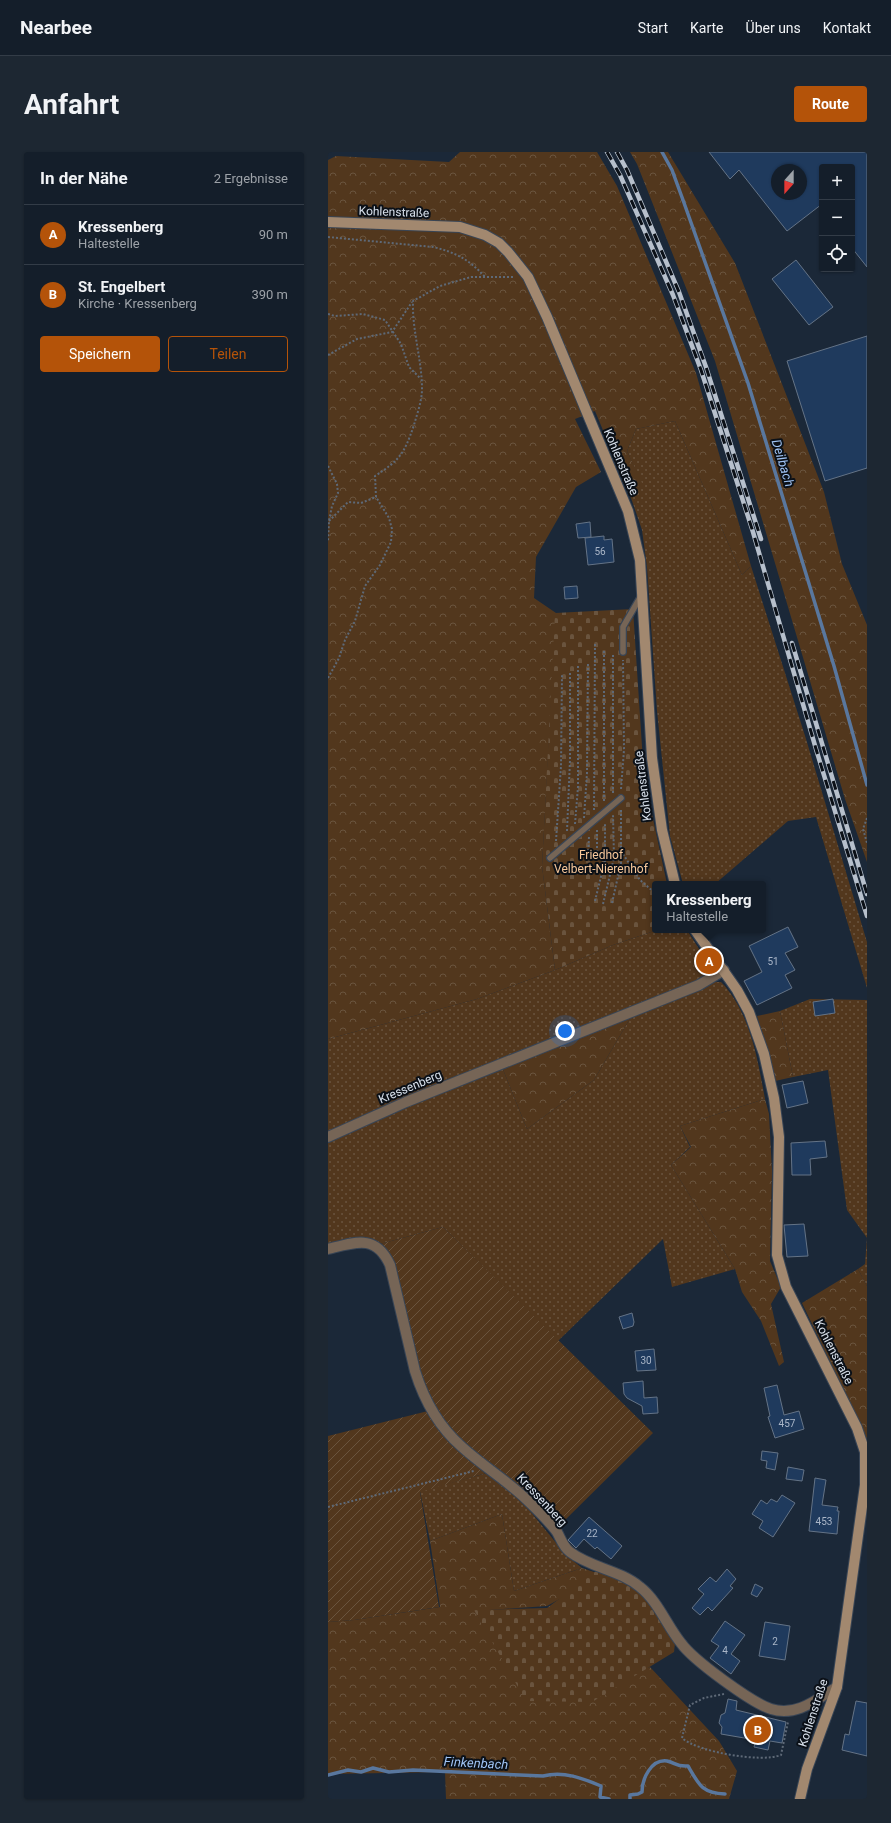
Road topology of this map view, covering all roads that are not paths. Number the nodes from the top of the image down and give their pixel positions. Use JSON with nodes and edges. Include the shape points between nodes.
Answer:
{"nodes":[{"id":1,"x":328,"y":222,"type":"edge"},
{"id":2,"x":642,"y":594,"type":"junction"},
{"id":3,"x":623,"y":652,"type":"road end"},
{"id":4,"x":621,"y":798,"type":"road end"},
{"id":5,"x":553,"y":856,"type":"road end"},
{"id":6,"x":674,"y":881,"type":"edge"},
{"id":7,"x":697,"y":933,"type":"edge"},
{"id":8,"x":724,"y":970,"type":"junction"},
{"id":9,"x":328,"y":1137,"type":"edge"},
{"id":10,"x":328,"y":1249,"type":"edge"},
{"id":11,"x":837,"y":1687,"type":"junction"},
{"id":12,"x":800,"y":1799,"type":"edge"}],
"edges":[{"from":1,"to":2,"type":"main road","name":"Kohlenstraße","via":[[460,227],[499,243],[508,252],[528,277],[547,317],[628,511],[640,560]]},
{"from":2,"to":3,"type":"lane","via":[[623,627]]},
{"from":2,"to":6,"type":"main road","name":"Kohlenstraße","via":[[652,758],[662,830]]},
{"from":4,"to":5,"type":"lane"},
{"from":7,"to":8,"type":"main road","name":"Kohlenstraße"},
{"from":8,"to":9,"type":"street","name":"Kressenberg","via":[[699,985],[406,1102]]},
{"from":8,"to":11,"type":"main road","name":"Kohlenstraße","via":[[749,1012],[764,1054],[774,1098],[779,1137],[777,1255],[786,1287],[857,1428],[865,1452],[865,1485]]},
{"from":10,"to":11,"type":"street","name":"Kressenberg","via":[[367,1243],[378,1247],[386,1255],[415,1371],[428,1403],[448,1433],[526,1499],[556,1532],[568,1551],[641,1587],[686,1650],[762,1706],[789,1712],[804,1707]]},
{"from":11,"to":12,"type":"main road","name":"Kohlenstraße","via":[[807,1769]]}]}
